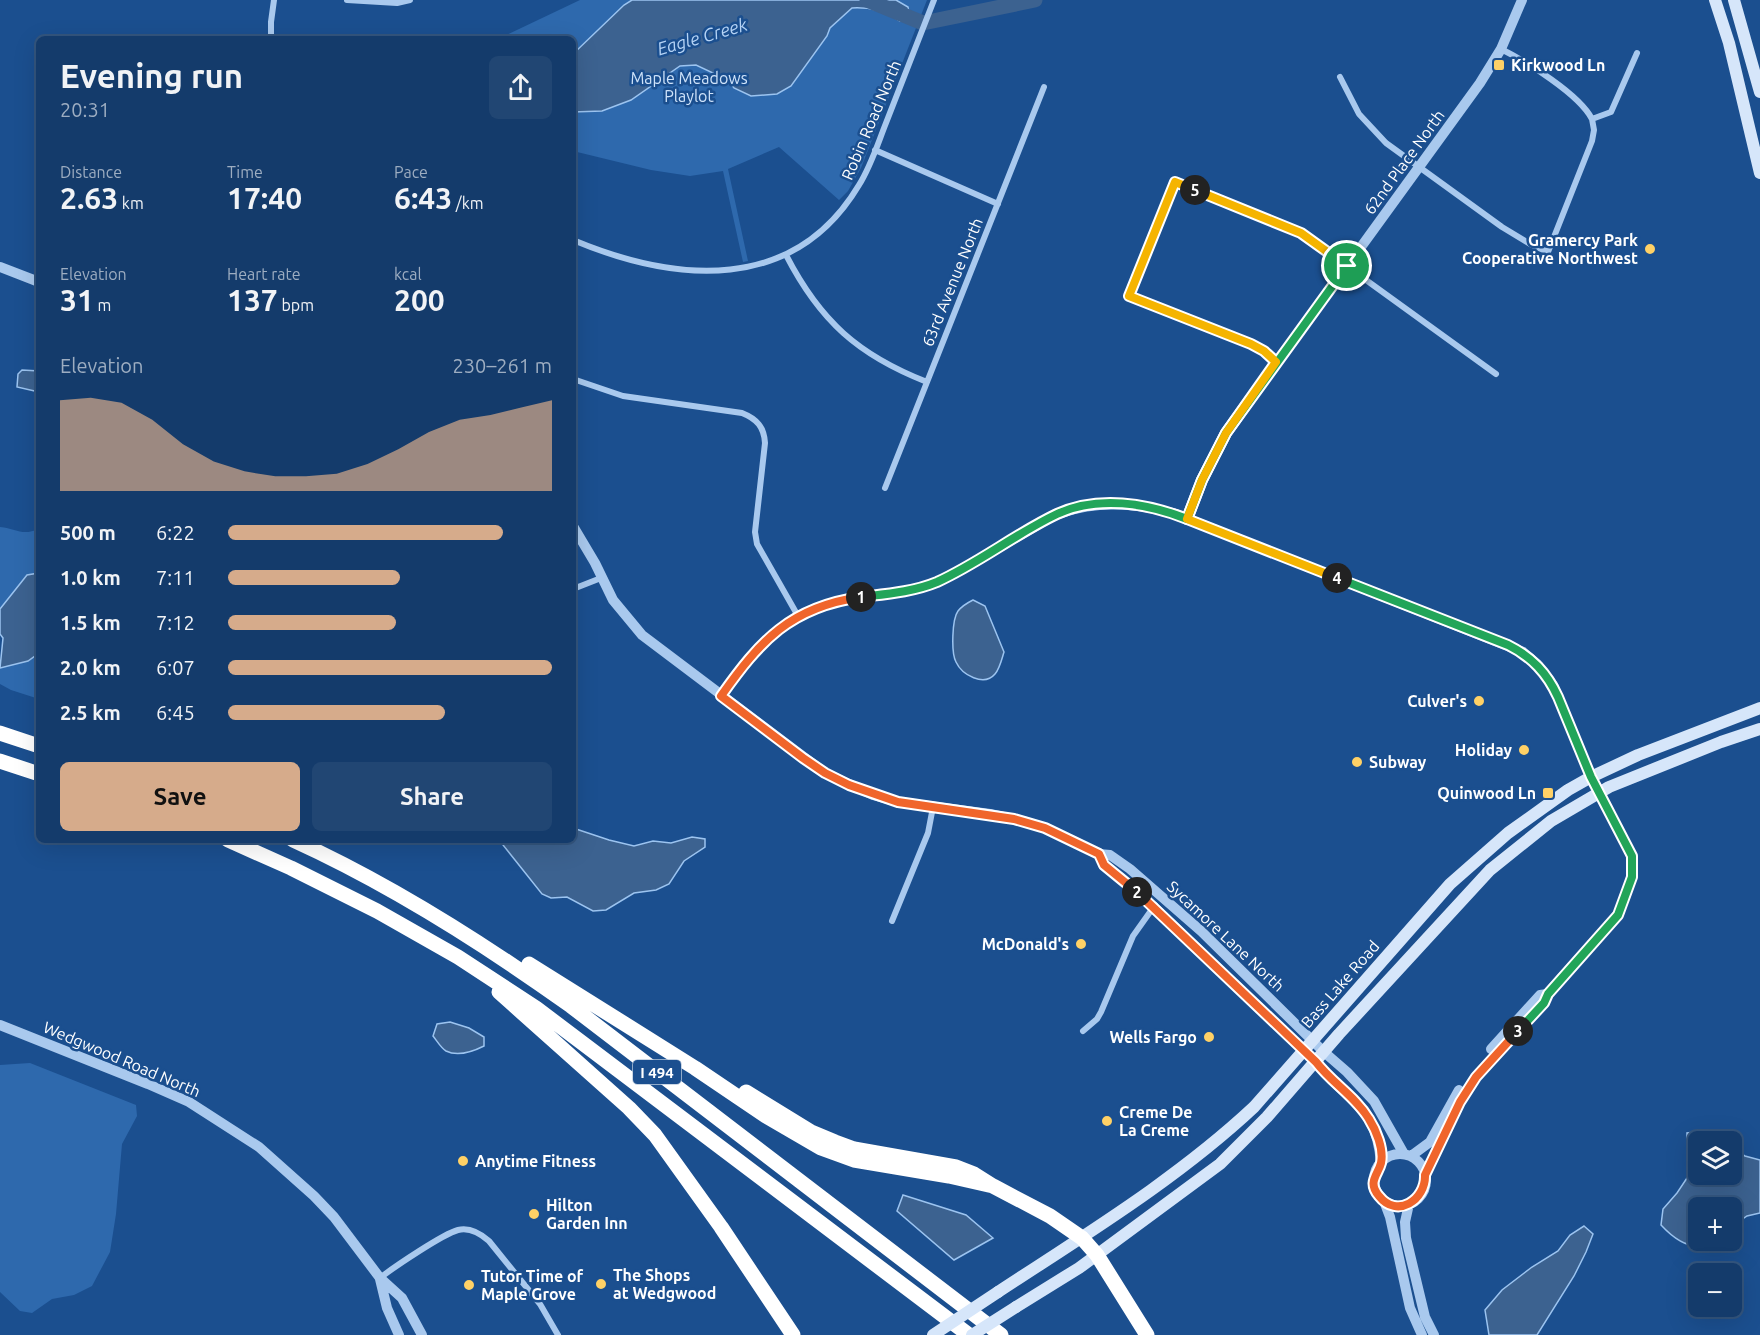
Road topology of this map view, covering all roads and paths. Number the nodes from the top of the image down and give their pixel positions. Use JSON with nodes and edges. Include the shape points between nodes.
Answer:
{"nodes":[{"id":1,"x":274,"y":0,"type":"edge"},
{"id":2,"x":347,"y":0,"type":"edge"},
{"id":3,"x":410,"y":0,"type":"edge"},
{"id":4,"x":934,"y":0,"type":"edge"},
{"id":5,"x":1522,"y":0,"type":"edge"},
{"id":6,"x":1715,"y":0,"type":"edge"},
{"id":7,"x":1734,"y":0,"type":"edge"},
{"id":8,"x":272,"y":36,"type":"edge"},
{"id":9,"x":1501,"y":49,"type":"junction"},
{"id":10,"x":1637,"y":53,"type":"dead end"},
{"id":11,"x":1340,"y":76,"type":"dead end"},
{"id":12,"x":1044,"y":87,"type":"dead end"},
{"id":13,"x":1760,"y":92,"type":"edge"},
{"id":14,"x":1592,"y":119,"type":"junction"},
{"id":15,"x":875,"y":150,"type":"junction"},
{"id":16,"x":1419,"y":166,"type":"junction"},
{"id":17,"x":1760,"y":173,"type":"edge"},
{"id":18,"x":998,"y":204,"type":"junction"},
{"id":19,"x":576,"y":241,"type":"edge"},
{"id":20,"x":786,"y":255,"type":"junction"},
{"id":21,"x":1347,"y":266,"type":"junction"},
{"id":22,"x":0,"y":267,"type":"edge"},
{"id":23,"x":36,"y":281,"type":"edge"},
{"id":24,"x":1276,"y":362,"type":"junction"},
{"id":25,"x":1496,"y":374,"type":"dead end"},
{"id":26,"x":576,"y":380,"type":"edge"},
{"id":27,"x":927,"y":382,"type":"junction"},
{"id":28,"x":885,"y":488,"type":"dead end"},
{"id":29,"x":1187,"y":519,"type":"junction"},
{"id":30,"x":576,"y":532,"type":"edge"},
{"id":31,"x":601,"y":578,"type":"junction"},
{"id":32,"x":576,"y":588,"type":"edge"},
{"id":33,"x":798,"y":616,"type":"junction"},
{"id":34,"x":721,"y":696,"type":"junction"},
{"id":35,"x":1760,"y":708,"type":"edge"},
{"id":36,"x":1760,"y":729,"type":"edge"},
{"id":37,"x":0,"y":733,"type":"edge"},
{"id":38,"x":36,"y":745,"type":"edge"},
{"id":39,"x":0,"y":761,"type":"edge"},
{"id":40,"x":36,"y":773,"type":"edge"},
{"id":41,"x":1591,"y":777,"type":"junction"},
{"id":42,"x":1599,"y":793,"type":"junction"},
{"id":43,"x":933,"y":807,"type":"junction"},
{"id":44,"x":235,"y":843,"type":"edge"},
{"id":45,"x":299,"y":843,"type":"edge"},
{"id":46,"x":1099,"y":854,"type":"junction"},
{"id":47,"x":371,"y":879,"type":"junction"},
{"id":48,"x":1163,"y":897,"type":"junction"},
{"id":49,"x":1154,"y":907,"type":"junction"},
{"id":50,"x":892,"y":921,"type":"dead end"},
{"id":51,"x":458,"y":957,"type":"junction"},
{"id":52,"x":0,"y":1025,"type":"edge"},
{"id":53,"x":1083,"y":1031,"type":"dead end"},
{"id":54,"x":1313,"y":1041,"type":"junction"},
{"id":55,"x":1304,"y":1051,"type":"junction"},
{"id":56,"x":1320,"y":1057,"type":"junction"},
{"id":57,"x":1476,"y":1072,"type":"junction"},
{"id":58,"x":1408,"y":1155,"type":"junction"},
{"id":59,"x":1381,"y":1164,"type":"junction"},
{"id":60,"x":1425,"y":1175,"type":"junction"},
{"id":61,"x":1384,"y":1202,"type":"junction"},
{"id":62,"x":1409,"y":1204,"type":"junction"},
{"id":63,"x":1082,"y":1238,"type":"junction"},
{"id":64,"x":1097,"y":1255,"type":"junction"},
{"id":65,"x":380,"y":1278,"type":"junction"},
{"id":66,"x":399,"y":1335,"type":"edge"},
{"id":67,"x":422,"y":1335,"type":"edge"},
{"id":68,"x":558,"y":1335,"type":"edge"},
{"id":69,"x":793,"y":1335,"type":"edge"},
{"id":70,"x":933,"y":1335,"type":"edge"},
{"id":71,"x":970,"y":1335,"type":"edge"},
{"id":72,"x":1001,"y":1335,"type":"edge"},
{"id":73,"x":1147,"y":1335,"type":"edge"},
{"id":74,"x":1422,"y":1335,"type":"edge"},
{"id":75,"x":1434,"y":1335,"type":"edge"}],
"edges":[{"from":1,"to":8,"type":"street"},
{"from":2,"to":3,"type":"street"},
{"from":4,"to":15,"type":"street","name":"Robin Road North"},
{"from":5,"to":9,"type":"street","name":"62nd Place North"},
{"from":6,"to":17,"type":"main road"},
{"from":7,"to":13,"type":"main road"},
{"from":9,"to":14,"type":"street","via":[[1545,75],[1578,101]]},
{"from":9,"to":16,"type":"street","name":"62nd Place North"},
{"from":10,"to":14,"type":"street","via":[[1611,112]]},
{"from":11,"to":16,"type":"street","via":[[1359,114],[1372,130]]},
{"from":12,"to":18,"type":"street","name":"63rd Avenue North"},
{"from":14,"to":16,"type":"street","via":[[1592,141],[1548,252],[1502,227]]},
{"from":15,"to":18,"type":"street"},
{"from":15,"to":20,"type":"street","name":"Robin Road North","via":[[861,183],[831,223]]},
{"from":16,"to":21,"type":"street","name":"62nd Place North"},
{"from":18,"to":27,"type":"street","name":"63rd Avenue North"},
{"from":19,"to":20,"type":"street","name":"Robin Road North","via":[[627,259],[684,270],[744,269]]},
{"from":20,"to":27,"type":"street","via":[[817,305],[841,332],[886,364]]},
{"from":21,"to":24,"type":"street","name":"62nd Place North"},
{"from":21,"to":24,"type":"street","via":[[1301,233],[1175,182],[1129,296],[1251,344]]},
{"from":21,"to":25,"type":"street"},
{"from":22,"to":23,"type":"street"},
{"from":24,"to":29,"type":"street","name":"62nd Place North","via":[[1226,433]]},
{"from":26,"to":33,"type":"street","via":[[623,396],[742,413],[755,420],[763,429],[765,443],[755,532]]},
{"from":27,"to":28,"type":"street","name":"63rd Avenue North"},
{"from":29,"to":33,"type":"street","via":[[1152,507],[1126,504],[1062,512],[934,583],[909,591],[837,601]]},
{"from":29,"to":41,"type":"street","via":[[1523,652],[1552,685]]},
{"from":30,"to":31,"type":"street","name":"Sycamore Lane North"},
{"from":31,"to":32,"type":"street"},
{"from":31,"to":34,"type":"street","name":"Sycamore Lane North","via":[[613,600],[642,635]]},
{"from":33,"to":34,"type":"street","via":[[765,640]]},
{"from":34,"to":43,"type":"street","name":"Sycamore Lane North","via":[[825,773],[873,795]]},
{"from":35,"to":41,"type":"main road","name":"Bass Lake Road"},
{"from":36,"to":42,"type":"main road","name":"Bass Lake Road"},
{"from":37,"to":38,"type":"highway"},
{"from":39,"to":40,"type":"highway"},
{"from":41,"to":42,"type":"street"},
{"from":41,"to":54,"type":"main road","name":"Bass Lake Road","via":[[1515,827],[1466,869]]},
{"from":42,"to":56,"type":"main road","name":"Bass Lake Road","via":[[1551,821],[1490,870]]},
{"from":42,"to":57,"type":"street","via":[[1632,856],[1632,877],[1618,915],[1544,1003]]},
{"from":43,"to":46,"type":"street","name":"Sycamore Lane North","via":[[1026,822]]},
{"from":43,"to":50,"type":"street","via":[[928,833]]},
{"from":44,"to":51,"type":"highway","number":"I 494","via":[[377,911]]},
{"from":45,"to":47,"type":"highway","number":"I 494"},
{"from":46,"to":48,"type":"street","name":"Sycamore Lane North","via":[[1110,855]]},
{"from":46,"to":49,"type":"street","name":"Sycamore Lane North","via":[[1104,865]]},
{"from":47,"to":63,"type":"highway","via":[[464,924],[821,1148],[854,1160],[993,1186]]},
{"from":47,"to":72,"type":"highway","number":"I 494","via":[[450,923],[571,1006]]},
{"from":48,"to":49,"type":"street"},
{"from":48,"to":54,"type":"street","name":"Sycamore Lane North"},
{"from":49,"to":53,"type":"street","via":[[1133,936],[1097,1019]]},
{"from":49,"to":55,"type":"street","name":"Sycamore Lane North"},
{"from":51,"to":69,"type":"highway","via":[[655,1135]]},
{"from":51,"to":71,"type":"highway","number":"I 494","via":[[544,1014]]},
{"from":52,"to":65,"type":"street","name":"Wedgwood Road North","via":[[148,1084],[223,1122],[259,1147],[314,1196]]},
{"from":54,"to":55,"type":"main road","name":"Bass Lake Road"},
{"from":54,"to":56,"type":"street","name":"Sycamore Lane North"},
{"from":55,"to":56,"type":"street","name":"Sycamore Lane North"},
{"from":55,"to":63,"type":"main road","name":"Bass Lake Road","via":[[1224,1135]]},
{"from":56,"to":58,"type":"street","via":[[1347,1072],[1374,1101]]},
{"from":56,"to":59,"type":"street","via":[[1324,1072],[1364,1110],[1377,1135]]},
{"from":56,"to":64,"type":"main road","name":"Bass Lake Road","via":[[1220,1164]]},
{"from":57,"to":58,"type":"street","via":[[1452,1102],[1430,1142]]},
{"from":57,"to":60,"type":"street"},
{"from":58,"to":59,"type":"street","via":[[1390,1155]]},
{"from":58,"to":60,"type":"street","via":[[1420,1163]]},
{"from":59,"to":61,"type":"street","via":[[1374,1183]]},
{"from":60,"to":62,"type":"street","via":[[1424,1187]]},
{"from":61,"to":62,"type":"street","via":[[1396,1206]]},
{"from":61,"to":74,"type":"street","via":[[1410,1308]]},
{"from":62,"to":75,"type":"street","via":[[1406,1238],[1425,1317]]},
{"from":63,"to":64,"type":"highway"},
{"from":63,"to":70,"type":"main road","name":"Bass Lake Road","bridge":true},
{"from":64,"to":71,"type":"main road","name":"Bass Lake Road","bridge":true},
{"from":64,"to":73,"type":"highway"},
{"from":65,"to":66,"type":"street","name":"Wedgwood Road North"},
{"from":65,"to":67,"type":"street","name":"Wedgwood Road North","via":[[402,1298]]},
{"from":65,"to":68,"type":"street","via":[[449,1234],[460,1229],[479,1233],[540,1304]]}]}
